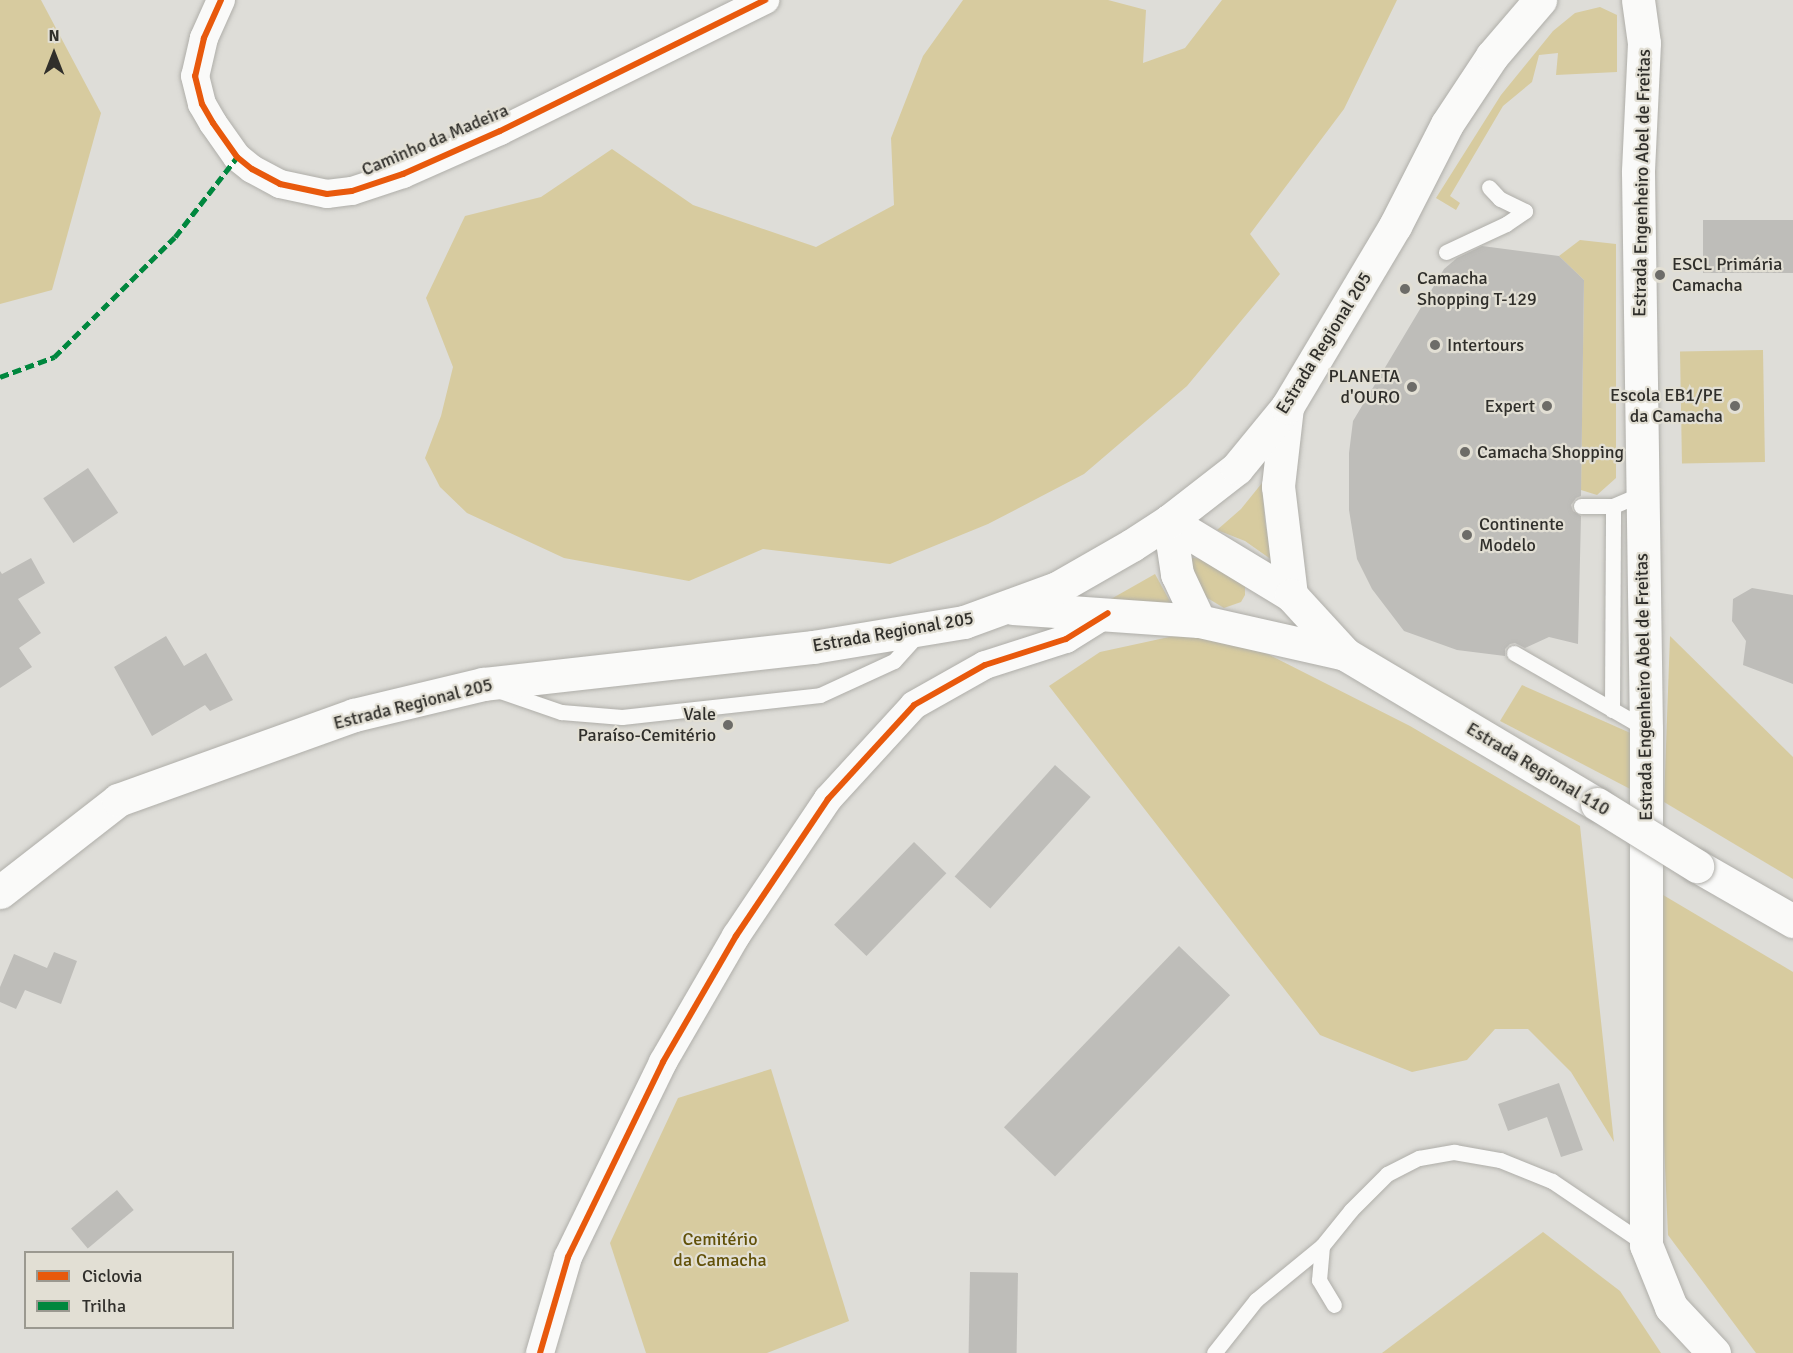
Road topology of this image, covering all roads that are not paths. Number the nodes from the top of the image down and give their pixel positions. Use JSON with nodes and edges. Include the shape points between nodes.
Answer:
{"nodes":[{"id":1,"x":221,"y":0,"type":"edge"},
{"id":2,"x":765,"y":0,"type":"edge"},
{"id":3,"x":1540,"y":0,"type":"edge"},
{"id":4,"x":1638,"y":0,"type":"edge"},
{"id":5,"x":1489,"y":187,"type":"dead end"},
{"id":6,"x":1446,"y":252,"type":"dead end"},
{"id":7,"x":1287,"y":407,"type":"junction"},
{"id":8,"x":1627,"y":500,"type":"junction"},
{"id":9,"x":1581,"y":506,"type":"dead end"},
{"id":10,"x":1169,"y":521,"type":"junction"},
{"id":11,"x":1291,"y":595,"type":"junction"},
{"id":12,"x":1009,"y":607,"type":"junction"},
{"id":13,"x":1108,"y":613,"type":"junction"},
{"id":14,"x":1199,"y":621,"type":"junction"},
{"id":15,"x":1232,"y":626,"type":"junction"},
{"id":16,"x":921,"y":630,"type":"junction"},
{"id":17,"x":1514,"y":653,"type":"dead end"},
{"id":18,"x":1345,"y":654,"type":"junction"},
{"id":19,"x":483,"y":684,"type":"junction"},
{"id":20,"x":1612,"y":710,"type":"junction"},
{"id":21,"x":1646,"y":729,"type":"junction"},
{"id":22,"x":0,"y":892,"type":"edge"},
{"id":23,"x":1793,"y":921,"type":"edge"},
{"id":24,"x":1646,"y":1245,"type":"junction"},
{"id":25,"x":1322,"y":1246,"type":"junction"},
{"id":26,"x":1334,"y":1305,"type":"dead end"},
{"id":27,"x":540,"y":1353,"type":"edge"},
{"id":28,"x":1214,"y":1353,"type":"edge"},
{"id":29,"x":1714,"y":1353,"type":"edge"}],
"edges":[{"from":1,"to":2,"type":"street","name":"Caminho da Madeira","via":[[204,38],[195,76],[202,104],[237,157],[252,169],[280,184],[327,194],[403,174],[500,131]]},
{"from":3,"to":7,"type":"main road","name":"Estrada Regional 205","via":[[1492,56],[1447,124],[1395,226]]},
{"from":4,"to":8,"type":"main road","name":"Estrada Engenheiro Abel de Freitas","via":[[1644,43]]},
{"from":5,"to":6,"type":"lane","via":[[1500,199],[1525,211]]},
{"from":7,"to":10,"type":"main road","name":"Estrada Regional 205","via":[[1237,468]]},
{"from":7,"to":11,"type":"main road","via":[[1278,486]]},
{"from":8,"to":9,"type":"lane"},
{"from":8,"to":20,"type":"lane"},
{"from":8,"to":21,"type":"main road","name":"Estrada Engenheiro Abel de Freitas"},
{"from":10,"to":11,"type":"main road","name":"Estrada Regional 110"},
{"from":10,"to":12,"type":"main road","name":"Estrada Regional 205","via":[[1057,588]]},
{"from":10,"to":14,"type":"main road","via":[[1177,574]]},
{"from":11,"to":15,"type":"main road"},
{"from":11,"to":18,"type":"main road","name":"Estrada Regional 110"},
{"from":12,"to":13,"type":"main road","name":"Estrada Regional 110"},
{"from":12,"to":16,"type":"main road","name":"Estrada Regional 205","via":[[964,622]]},
{"from":13,"to":14,"type":"main road","name":"Estrada Regional 110"},
{"from":13,"to":27,"type":"street","via":[[1066,639],[985,665],[914,705],[828,799],[736,936],[663,1062],[568,1257]]},
{"from":14,"to":15,"type":"main road","name":"Estrada Regional 110"},
{"from":15,"to":18,"type":"main road","name":"Estrada Regional 110"},
{"from":16,"to":19,"type":"main road","name":"Estrada Regional 205","via":[[813,647]]},
{"from":16,"to":19,"type":"lane","via":[[894,661],[820,695],[715,708],[622,717],[561,712]]},
{"from":17,"to":20,"type":"lane"},
{"from":18,"to":23,"type":"main road","name":"Estrada Regional 110","bridge":true},
{"from":19,"to":22,"type":"main road","name":"Estrada Regional 205","via":[[354,715],[118,800]]},
{"from":20,"to":21,"type":"lane"},
{"from":21,"to":24,"type":"main road","name":"Estrada Engenheiro Abel de Freitas"},
{"from":24,"to":25,"type":"lane","via":[[1552,1181],[1500,1160],[1454,1152],[1419,1158],[1387,1174]]},
{"from":24,"to":29,"type":"main road","name":"Estrada Engenheiro Abel de Freitas","via":[[1671,1307]]},
{"from":25,"to":26,"type":"lane","via":[[1319,1280]]},
{"from":25,"to":28,"type":"lane","via":[[1256,1300]]}]}
